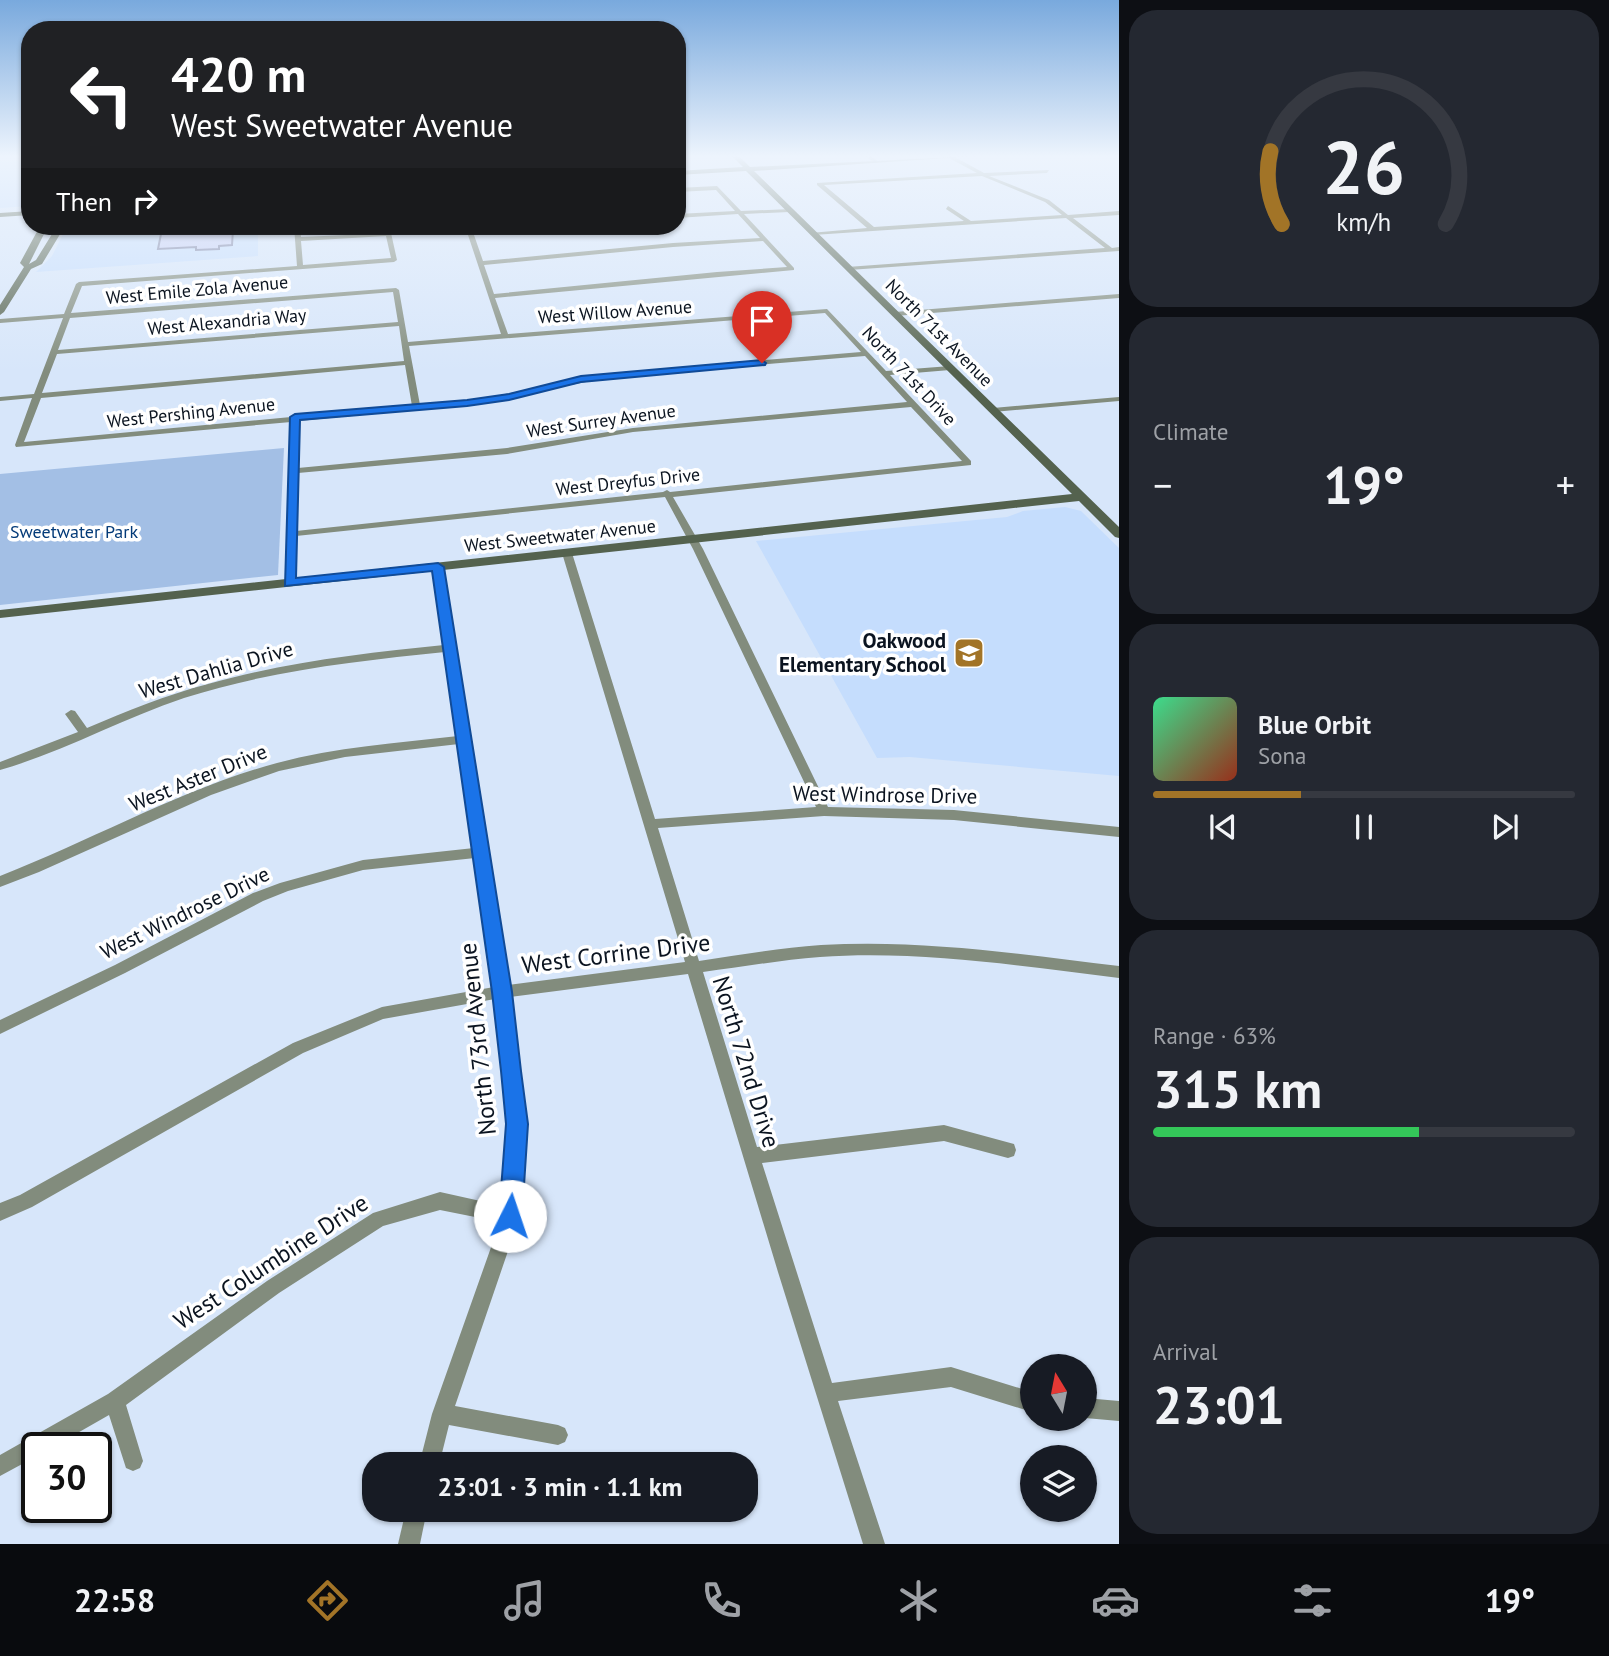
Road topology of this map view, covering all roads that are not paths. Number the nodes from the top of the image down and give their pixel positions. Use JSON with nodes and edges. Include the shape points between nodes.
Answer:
{"nodes":[{"id":1,"x":754,"y":228,"type":"edge"},
{"id":2,"x":808,"y":228,"type":"edge"},
{"id":3,"x":887,"y":228,"type":"edge"},
{"id":4,"x":1077,"y":228,"type":"edge"},
{"id":5,"x":1083,"y":228,"type":"edge"},
{"id":6,"x":872,"y":229,"type":"joint"},
{"id":7,"x":813,"y":233,"type":"junction"},
{"id":8,"x":39,"y":235,"type":"edge"},
{"id":9,"x":56,"y":235,"type":"edge"},
{"id":10,"x":298,"y":235,"type":"edge"},
{"id":11,"x":371,"y":235,"type":"edge"},
{"id":12,"x":389,"y":235,"type":"edge"},
{"id":13,"x":471,"y":235,"type":"edge"},
{"id":14,"x":298,"y":239,"type":"junction"},
{"id":15,"x":764,"y":239,"type":"junction"},
{"id":16,"x":1106,"y":249,"type":"junction"},
{"id":17,"x":1119,"y":249,"type":"edge"},
{"id":18,"x":481,"y":263,"type":"junction"},
{"id":19,"x":28,"y":267,"type":"junction"},
{"id":20,"x":300,"y":267,"type":"junction"},
{"id":21,"x":849,"y":268,"type":"junction"},
{"id":22,"x":492,"y":296,"type":"junction"},
{"id":23,"x":1119,"y":296,"type":"edge"},
{"id":24,"x":827,"y":311,"type":"joint"},
{"id":25,"x":0,"y":312,"type":"edge"},
{"id":26,"x":895,"y":314,"type":"junction"},
{"id":27,"x":67,"y":316,"type":"junction"},
{"id":28,"x":0,"y":321,"type":"edge"},
{"id":29,"x":402,"y":324,"type":"junction"},
{"id":30,"x":505,"y":336,"type":"junction"},
{"id":31,"x":405,"y":344,"type":"junction"},
{"id":32,"x":56,"y":352,"type":"junction"},
{"id":33,"x":867,"y":354,"type":"junction"},
{"id":34,"x":408,"y":363,"type":"junction"},
{"id":35,"x":950,"y":368,"type":"junction"},
{"id":36,"x":884,"y":373,"type":"junction"},
{"id":37,"x":38,"y":396,"type":"junction"},
{"id":38,"x":0,"y":399,"type":"edge"},
{"id":39,"x":1119,"y":399,"type":"edge"},
{"id":40,"x":913,"y":404,"type":"junction"},
{"id":41,"x":416,"y":407,"type":"junction"},
{"id":42,"x":993,"y":410,"type":"junction"},
{"id":43,"x":295,"y":417,"type":"junction"},
{"id":44,"x":968,"y":463,"type":"joint"},
{"id":45,"x":293,"y":471,"type":"junction"},
{"id":46,"x":667,"y":493,"type":"junction"},
{"id":47,"x":1081,"y":497,"type":"junction"},
{"id":48,"x":291,"y":534,"type":"junction"},
{"id":49,"x":1119,"y":534,"type":"edge"},
{"id":50,"x":692,"y":539,"type":"junction"},
{"id":51,"x":566,"y":553,"type":"junction"},
{"id":52,"x":438,"y":567,"type":"junction"},
{"id":53,"x":290,"y":583,"type":"junction"},
{"id":54,"x":0,"y":614,"type":"edge"},
{"id":55,"x":451,"y":648,"type":"junction"},
{"id":56,"x":71,"y":714,"type":"dead end"},
{"id":57,"x":85,"y":733,"type":"junction"},
{"id":58,"x":462,"y":740,"type":"junction"},
{"id":59,"x":0,"y":766,"type":"edge"},
{"id":60,"x":824,"y":811,"type":"junction"},
{"id":61,"x":650,"y":824,"type":"junction"},
{"id":62,"x":1119,"y":832,"type":"edge"},
{"id":63,"x":481,"y":852,"type":"junction"},
{"id":64,"x":0,"y":883,"type":"edge"},
{"id":65,"x":693,"y":967,"type":"junction"},
{"id":66,"x":1119,"y":972,"type":"edge"},
{"id":67,"x":502,"y":992,"type":"junction"},
{"id":68,"x":0,"y":1027,"type":"edge"},
{"id":69,"x":1008,"y":1150,"type":"dead end"},
{"id":70,"x":751,"y":1156,"type":"junction"},
{"id":71,"x":0,"y":1212,"type":"edge"},
{"id":72,"x":510,"y":1216,"type":"junction"},
{"id":73,"x":827,"y":1393,"type":"junction"},
{"id":74,"x":1020,"y":1398,"type":"edge"},
{"id":75,"x":115,"y":1401,"type":"junction"},
{"id":76,"x":1097,"y":1409,"type":"edge"},
{"id":77,"x":1119,"y":1411,"type":"edge"},
{"id":78,"x":442,"y":1414,"type":"junction"},
{"id":79,"x":558,"y":1435,"type":"dead end"},
{"id":80,"x":432,"y":1452,"type":"edge"},
{"id":81,"x":133,"y":1461,"type":"dead end"},
{"id":82,"x":0,"y":1466,"type":"edge"},
{"id":83,"x":414,"y":1522,"type":"edge"},
{"id":84,"x":409,"y":1544,"type":"edge"},
{"id":85,"x":874,"y":1544,"type":"edge"}],
"edges":[{"from":1,"to":15,"type":"street"},
{"from":2,"to":7,"type":"street","name":"North 71st Avenue"},
{"from":3,"to":6,"type":"street"},
{"from":4,"to":16,"type":"street"},
{"from":5,"to":16,"type":"street"},
{"from":6,"to":7,"type":"street"},
{"from":7,"to":21,"type":"street","name":"North 71st Avenue"},
{"from":8,"to":19,"type":"street","via":[[24,263]]},
{"from":9,"to":19,"type":"street","via":[[39,262]]},
{"from":10,"to":14,"type":"street"},
{"from":11,"to":14,"type":"street"},
{"from":12,"to":20,"type":"street","via":[[394,260]]},
{"from":13,"to":18,"type":"street"},
{"from":14,"to":20,"type":"street"},
{"from":15,"to":18,"type":"street"},
{"from":15,"to":22,"type":"street","via":[[792,269]]},
{"from":16,"to":17,"type":"street"},
{"from":16,"to":21,"type":"street"},
{"from":18,"to":22,"type":"street"},
{"from":19,"to":25,"type":"street"},
{"from":20,"to":27,"type":"street","via":[[79,284]]},
{"from":21,"to":26,"type":"street","name":"North 71st Avenue"},
{"from":22,"to":30,"type":"street"},
{"from":23,"to":26,"type":"street"},
{"from":24,"to":30,"type":"street","name":"West Willow Avenue"},
{"from":24,"to":33,"type":"street","name":"North 71st Drive"},
{"from":26,"to":35,"type":"street","name":"North 71st Avenue"},
{"from":27,"to":28,"type":"street","name":"West Emile Zola Avenue"},
{"from":27,"to":29,"type":"street","name":"West Emile Zola Avenue","via":[[396,290]]},
{"from":27,"to":32,"type":"street"},
{"from":29,"to":31,"type":"street"},
{"from":29,"to":32,"type":"street","name":"West Alexandria Way"},
{"from":30,"to":31,"type":"street","name":"West Willow Avenue"},
{"from":31,"to":34,"type":"street"},
{"from":32,"to":37,"type":"street"},
{"from":33,"to":36,"type":"street","name":"North 71st Drive"},
{"from":33,"to":41,"type":"street","name":"West Pershing Avenue","via":[[581,379],[509,397]]},
{"from":34,"to":37,"type":"street"},
{"from":34,"to":41,"type":"street"},
{"from":35,"to":36,"type":"street"},
{"from":35,"to":42,"type":"street","name":"North 71st Avenue"},
{"from":36,"to":40,"type":"street","name":"North 71st Drive"},
{"from":37,"to":38,"type":"street"},
{"from":37,"to":43,"type":"street","name":"West Pershing Avenue","via":[[19,445]]},
{"from":39,"to":42,"type":"street"},
{"from":40,"to":44,"type":"street","name":"North 71st Drive"},
{"from":40,"to":45,"type":"street","name":"West Surrey Avenue","via":[[632,430],[507,451]]},
{"from":41,"to":43,"type":"street","name":"West Pershing Avenue"},
{"from":42,"to":47,"type":"street","name":"North 71st Avenue"},
{"from":43,"to":45,"type":"street"},
{"from":44,"to":46,"type":"street","name":"West Dreyfus Drive"},
{"from":45,"to":48,"type":"street"},
{"from":46,"to":48,"type":"street","name":"West Dreyfus Drive"},
{"from":46,"to":50,"type":"street"},
{"from":47,"to":49,"type":"street","name":"North 71st Avenue"},
{"from":47,"to":50,"type":"street","name":"West Sweetwater Avenue"},
{"from":48,"to":53,"type":"street"},
{"from":50,"to":51,"type":"street","name":"West Sweetwater Avenue"},
{"from":50,"to":60,"type":"street"},
{"from":51,"to":52,"type":"street","name":"West Sweetwater Avenue"},
{"from":51,"to":61,"type":"street","name":"North 72nd Drive"},
{"from":52,"to":53,"type":"street","name":"West Sweetwater Avenue"},
{"from":52,"to":55,"type":"street","name":"North 73rd Avenue"},
{"from":53,"to":54,"type":"street","name":"West Sweetwater Avenue"},
{"from":55,"to":57,"type":"street","name":"West Dahlia Drive","via":[[257,674],[178,696]]},
{"from":55,"to":58,"type":"street","name":"North 73rd Avenue"},
{"from":56,"to":57,"type":"street"},
{"from":57,"to":59,"type":"street","name":"West Dahlia Drive"},
{"from":58,"to":63,"type":"street","name":"North 73rd Avenue"},
{"from":58,"to":64,"type":"street","name":"West Aster Drive","via":[[278,766],[220,786]]},
{"from":60,"to":61,"type":"street","name":"West Windrose Drive"},
{"from":60,"to":62,"type":"street","name":"West Windrose Drive","via":[[954,815]]},
{"from":61,"to":65,"type":"street","name":"North 72nd Drive"},
{"from":63,"to":67,"type":"street","name":"North 73rd Avenue"},
{"from":63,"to":68,"type":"street","name":"West Windrose Drive","via":[[363,865],[285,887]]},
{"from":65,"to":66,"type":"street","name":"West Corrine Drive","via":[[863,949]]},
{"from":65,"to":67,"type":"street","name":"West Corrine Drive"},
{"from":65,"to":70,"type":"street","name":"North 72nd Drive"},
{"from":67,"to":71,"type":"street","name":"West Corrine Drive","via":[[382,1013],[298,1048]]},
{"from":67,"to":72,"type":"street","name":"North 73rd Avenue","via":[[517,1124]]},
{"from":69,"to":70,"type":"street","via":[[944,1133]]},
{"from":70,"to":73,"type":"street","name":"North 72nd Drive"},
{"from":72,"to":75,"type":"street","name":"West Columbine Drive","via":[[440,1200],[379,1219],[273,1287]]},
{"from":72,"to":78,"type":"street","name":"North 73rd Avenue"},
{"from":73,"to":74,"type":"street","via":[[951,1377]]},
{"from":73,"to":85,"type":"street","name":"North 72nd Drive"},
{"from":75,"to":81,"type":"street"},
{"from":75,"to":82,"type":"street","name":"West Columbine Drive"},
{"from":76,"to":77,"type":"street"},
{"from":78,"to":79,"type":"street"},
{"from":78,"to":80,"type":"street","name":"North 73rd Avenue"},
{"from":83,"to":84,"type":"street"}]}
